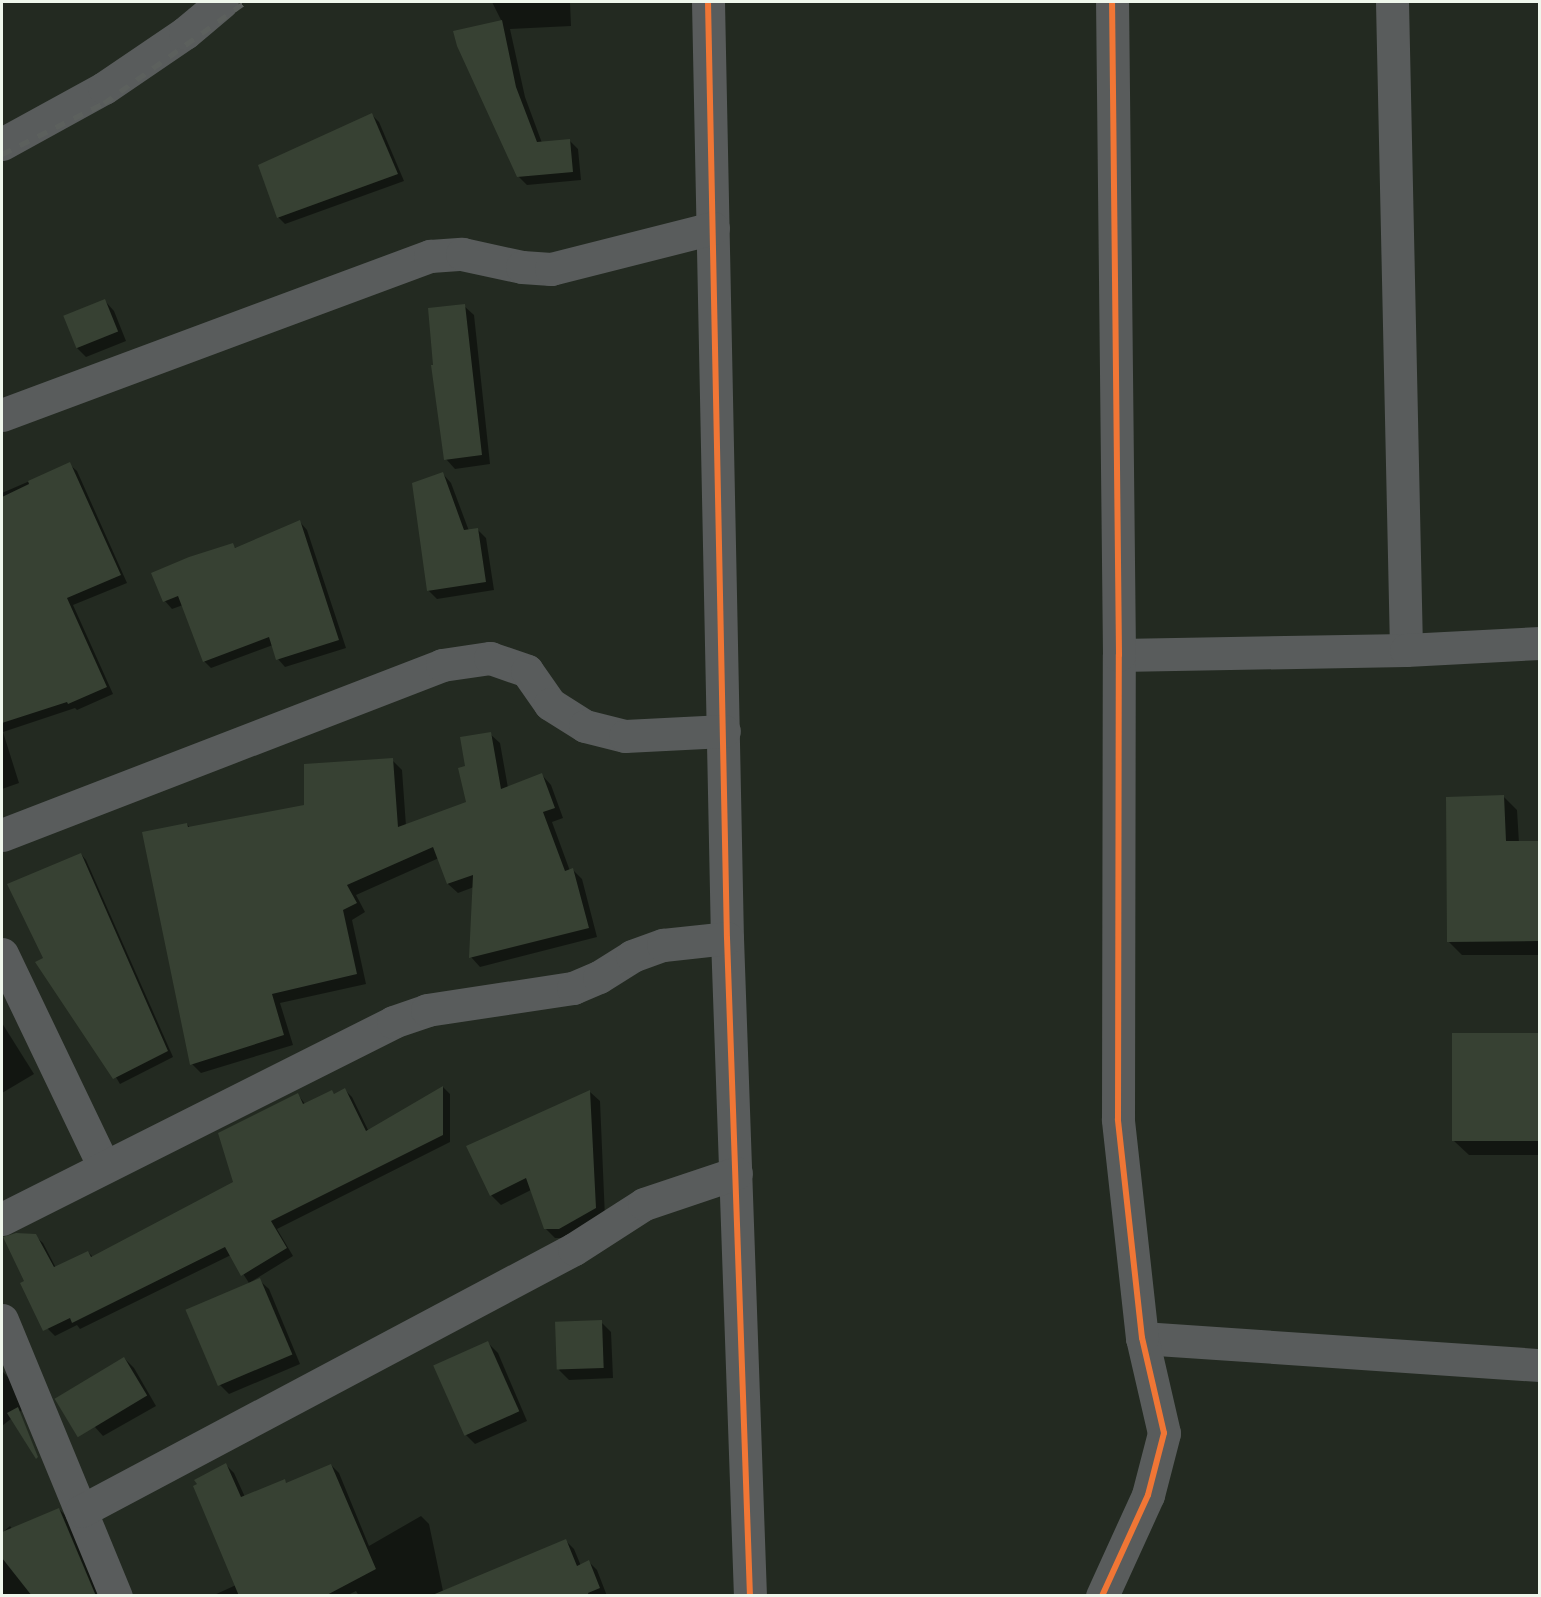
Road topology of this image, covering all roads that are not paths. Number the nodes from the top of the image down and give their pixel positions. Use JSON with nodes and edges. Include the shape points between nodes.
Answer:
{"nodes":[{"id":1,"x":222,"y":2,"type":"edge"},
{"id":2,"x":708,"y":2,"type":"edge"},
{"id":3,"x":1112,"y":2,"type":"edge"},
{"id":4,"x":1392,"y":2,"type":"edge"},
{"id":5,"x":2,"y":144,"type":"edge"},
{"id":6,"x":713,"y":228,"type":"junction"},
{"id":7,"x":2,"y":415,"type":"edge"},
{"id":8,"x":1539,"y":643,"type":"edge"},
{"id":9,"x":1406,"y":650,"type":"junction"},
{"id":10,"x":1119,"y":654,"type":"junction"},
{"id":11,"x":724,"y":730,"type":"junction"},
{"id":12,"x":2,"y":835,"type":"edge"},
{"id":13,"x":727,"y":938,"type":"junction"},
{"id":14,"x":2,"y":954,"type":"edge"},
{"id":15,"x":104,"y":1167,"type":"junction"},
{"id":16,"x":736,"y":1173,"type":"junction"},
{"id":17,"x":2,"y":1219,"type":"edge"},
{"id":18,"x":2,"y":1320,"type":"edge"},
{"id":19,"x":1142,"y":1338,"type":"junction"},
{"id":20,"x":1539,"y":1365,"type":"edge"},
{"id":21,"x":81,"y":1511,"type":"junction"},
{"id":22,"x":748,"y":1595,"type":"edge"},
{"id":23,"x":116,"y":1596,"type":"edge"},
{"id":24,"x":1102,"y":1596,"type":"edge"}],
"edges":[{"from":1,"to":5,"type":"street","via":[[104,88]]},
{"from":2,"to":6,"type":"street"},
{"from":3,"to":10,"type":"street"},
{"from":4,"to":9,"type":"street"},
{"from":6,"to":7,"type":"street","via":[[551,268],[522,267],[462,254],[430,256]]},
{"from":6,"to":11,"type":"street"},
{"from":8,"to":9,"type":"street"},
{"from":9,"to":10,"type":"street"},
{"from":10,"to":19,"type":"street","via":[[1118,1119]]},
{"from":11,"to":12,"type":"street","via":[[625,736],[585,726],[550,704],[527,671],[490,658],[442,665]]},
{"from":11,"to":13,"type":"street"},
{"from":13,"to":15,"type":"street","via":[[663,945],[632,956],[573,988],[428,1010],[393,1022]]},
{"from":13,"to":16,"type":"street"},
{"from":14,"to":15,"type":"street"},
{"from":15,"to":17,"type":"street"},
{"from":16,"to":21,"type":"street","via":[[644,1204],[574,1249]]},
{"from":16,"to":22,"type":"street"},
{"from":18,"to":21,"type":"street"},
{"from":19,"to":20,"type":"street"},
{"from":19,"to":24,"type":"street","via":[[1164,1433],[1148,1495]]},
{"from":21,"to":23,"type":"street"}]}
